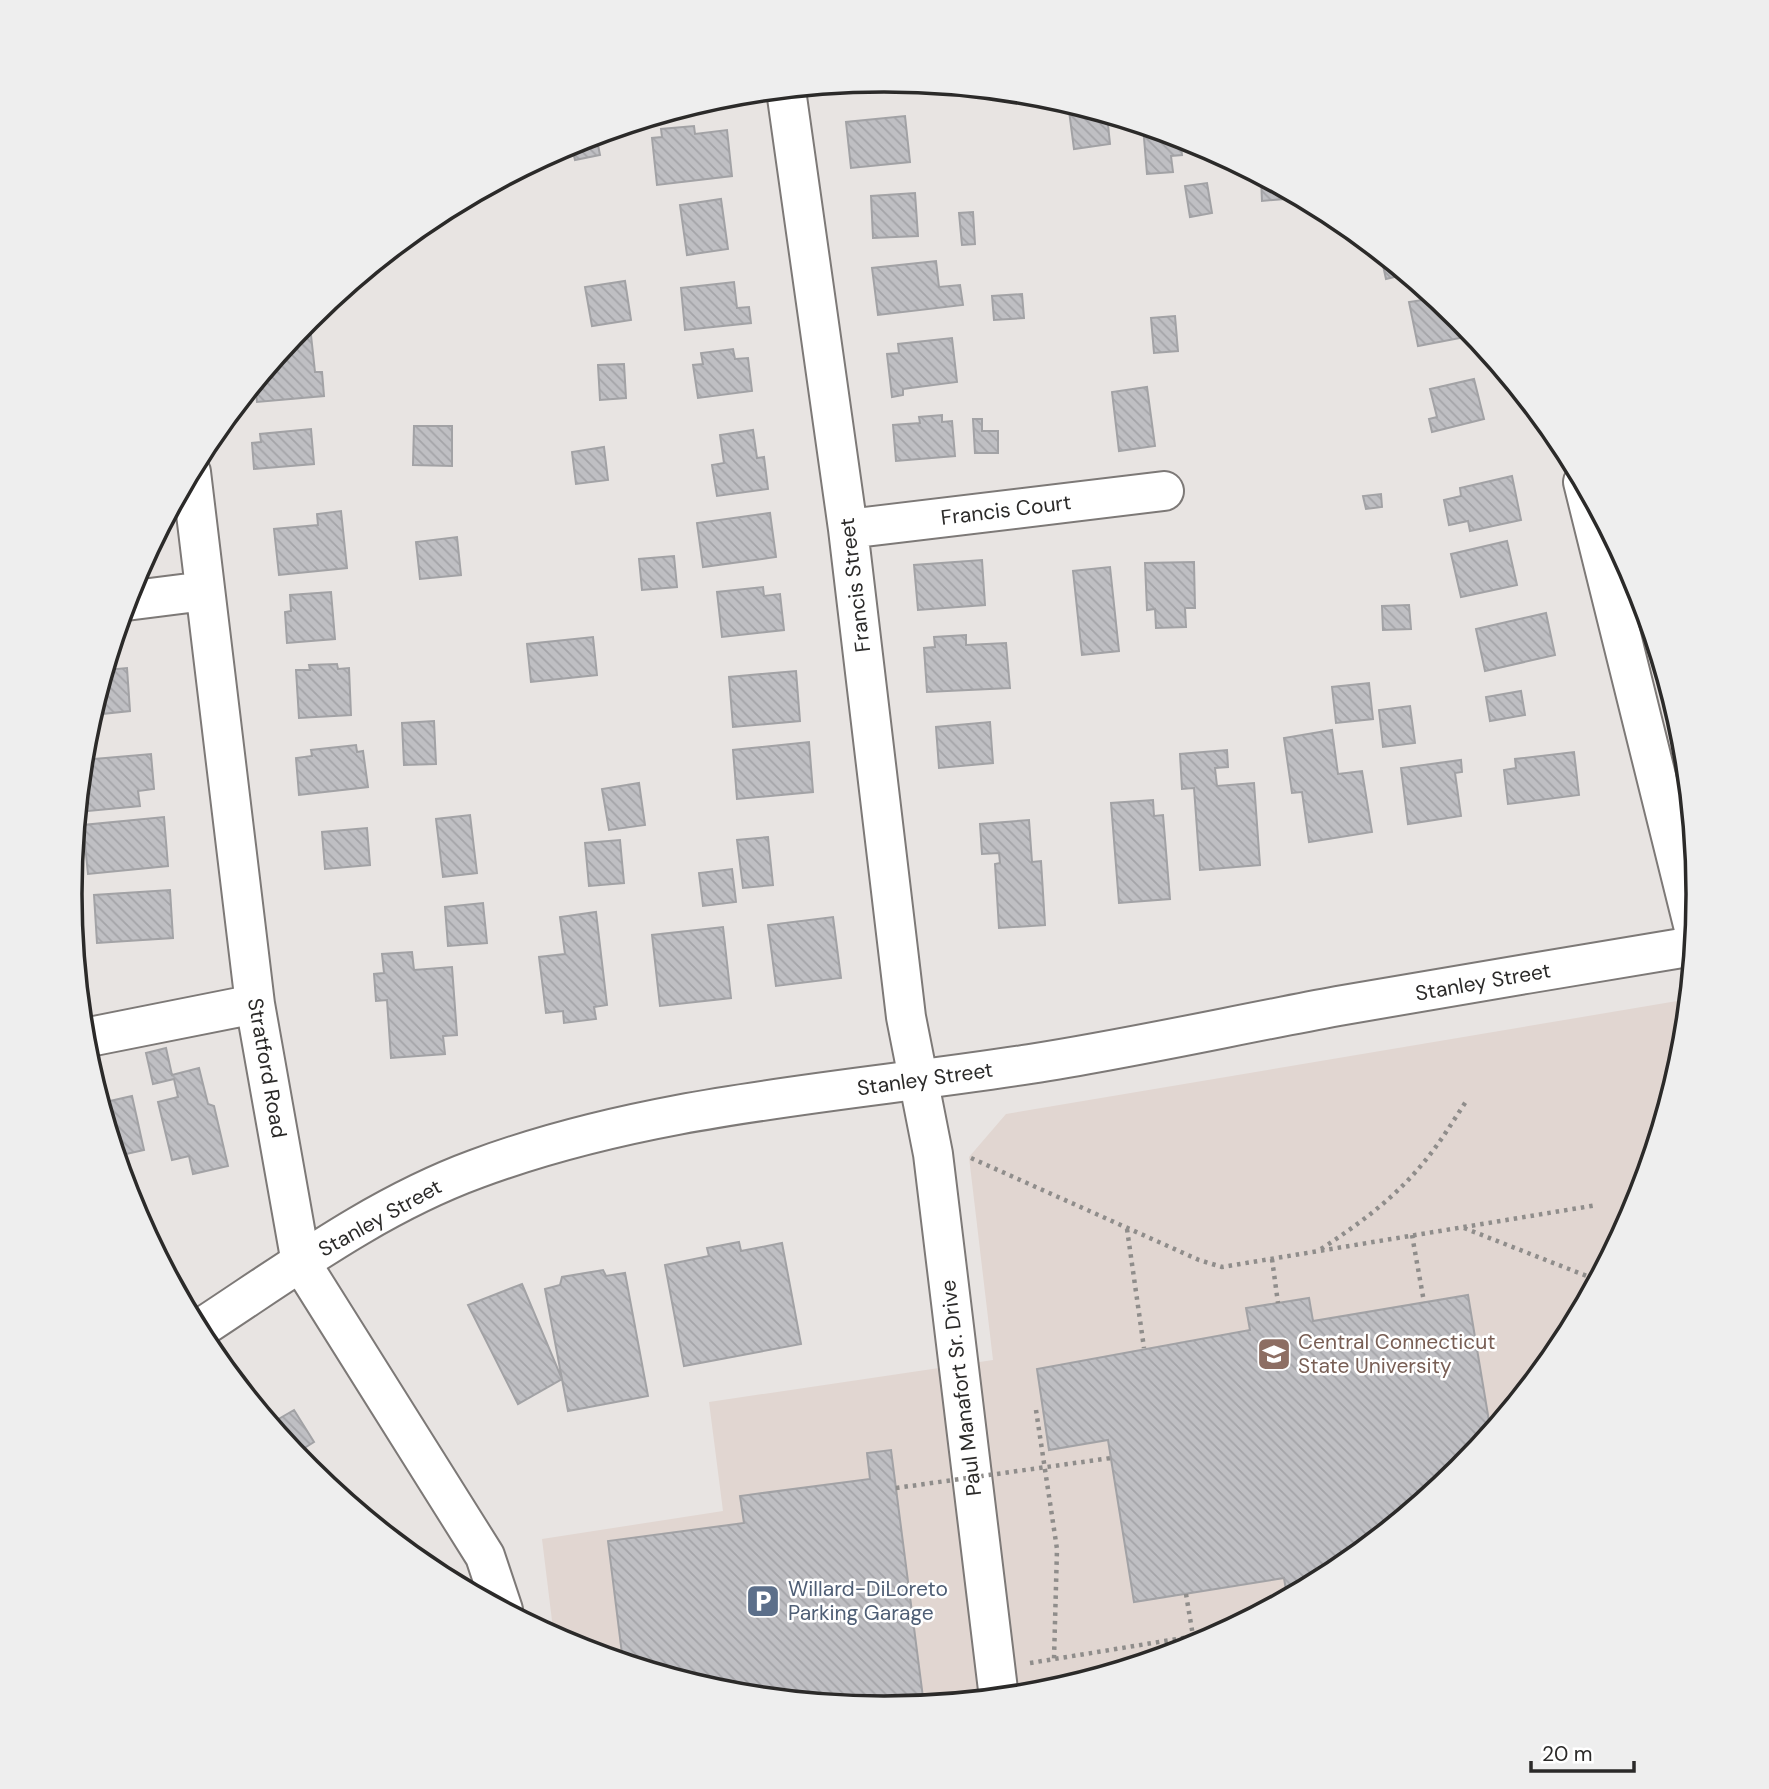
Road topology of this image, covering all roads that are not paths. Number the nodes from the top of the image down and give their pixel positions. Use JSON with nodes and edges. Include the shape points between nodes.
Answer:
{"nodes":[{"id":1,"x":787,"y":98,"type":"edge"},
{"id":2,"x":193,"y":488,"type":"edge"},
{"id":3,"x":1164,"y":491,"type":"dead end"},
{"id":4,"x":1592,"y":517,"type":"edge"},
{"id":5,"x":848,"y":529,"type":"junction"},
{"id":6,"x":205,"y":591,"type":"junction"},
{"id":7,"x":138,"y":600,"type":"edge"},
{"id":8,"x":1687,"y":900,"type":"edge"},
{"id":9,"x":1685,"y":948,"type":"edge"},
{"id":10,"x":255,"y":1004,"type":"junction"},
{"id":11,"x":95,"y":1036,"type":"edge"},
{"id":12,"x":918,"y":1080,"type":"junction"},
{"id":13,"x":301,"y":1263,"type":"junction"},
{"id":14,"x":207,"y":1324,"type":"edge"},
{"id":15,"x":499,"y":1597,"type":"edge"},
{"id":16,"x":998,"y":1688,"type":"edge"}],
"edges":[{"from":1,"to":5,"type":"street","name":"Francis Street"},
{"from":2,"to":6,"type":"street","name":"Stratford Road"},
{"from":3,"to":5,"type":"street","name":"Francis Court"},
{"from":4,"to":8,"type":"street"},
{"from":5,"to":12,"type":"street","name":"Francis Street","via":[[906,1017]]},
{"from":6,"to":7,"type":"street"},
{"from":6,"to":10,"type":"street","name":"Stratford Road"},
{"from":9,"to":12,"type":"street","name":"Stanley Street","via":[[1339,1006],[1088,1055]]},
{"from":10,"to":11,"type":"street"},
{"from":10,"to":13,"type":"street","name":"Stratford Road"},
{"from":12,"to":13,"type":"street","name":"Stanley Street","via":[[686,1113],[526,1152],[402,1202]]},
{"from":12,"to":16,"type":"street","name":"Paul Manafort Sr. Drive","via":[[933,1154]]},
{"from":13,"to":14,"type":"street","name":"Stanley Street"},
{"from":13,"to":15,"type":"street","name":"Stratford Road","via":[[485,1556]]}]}
